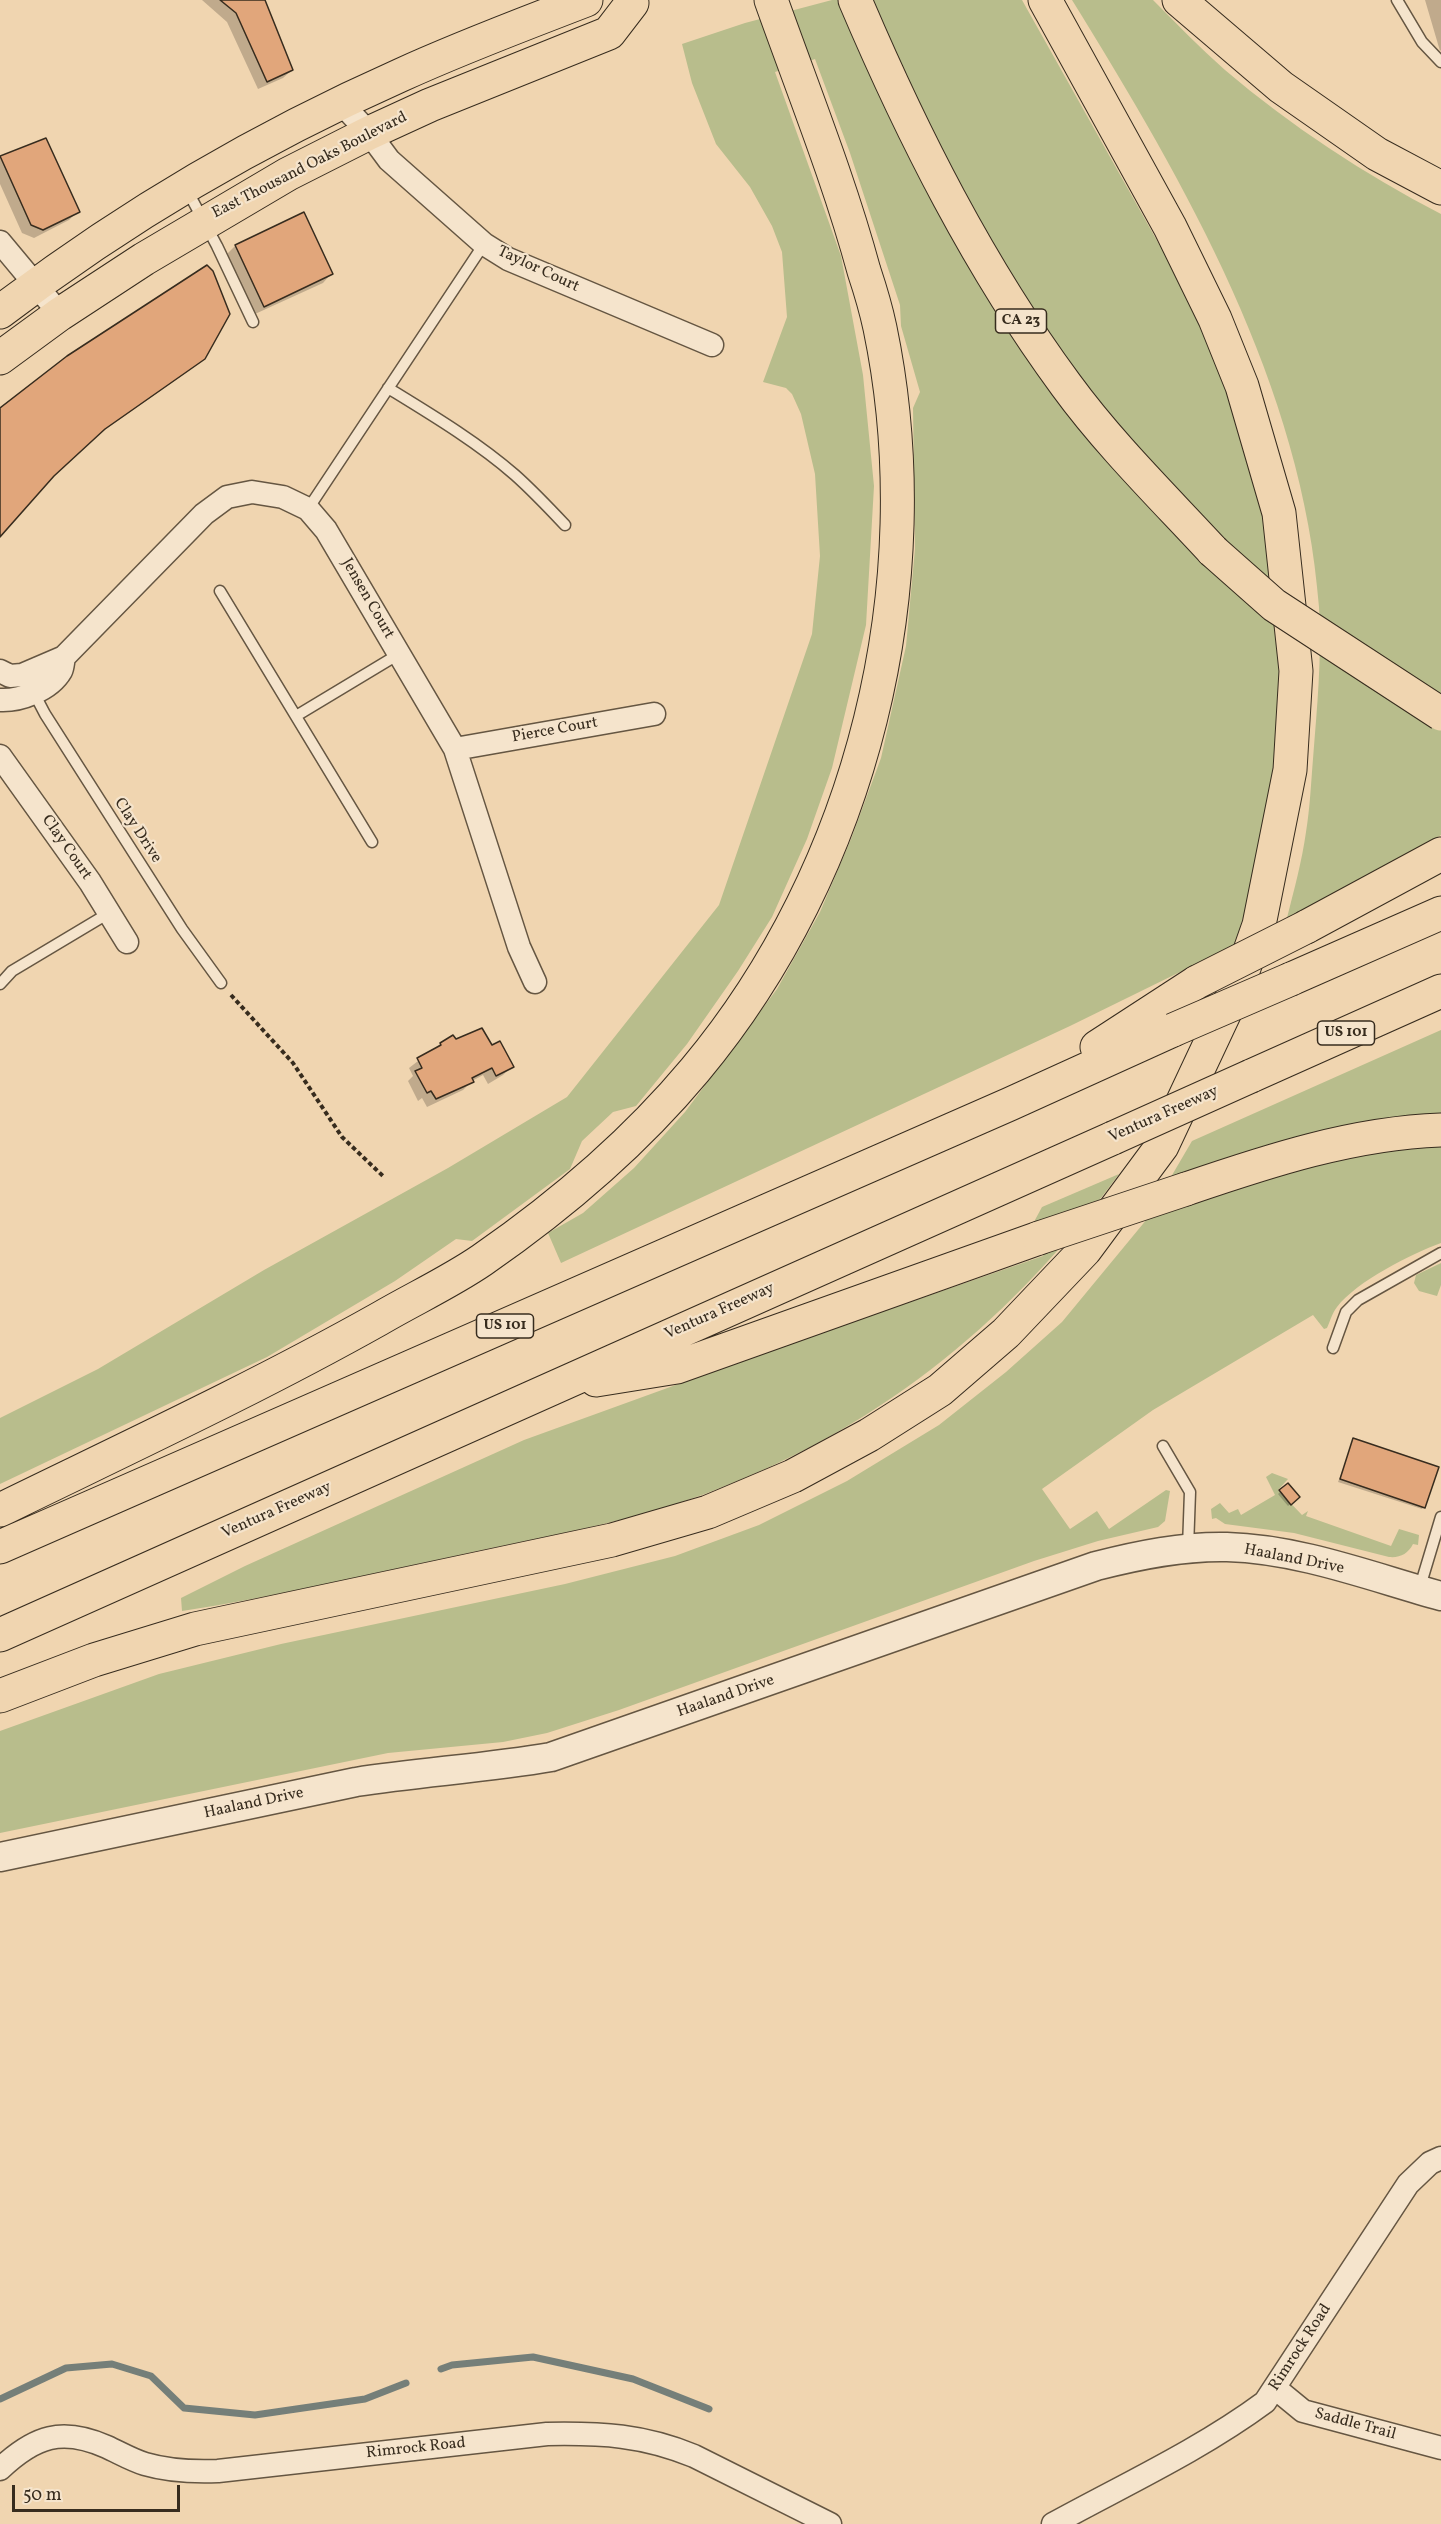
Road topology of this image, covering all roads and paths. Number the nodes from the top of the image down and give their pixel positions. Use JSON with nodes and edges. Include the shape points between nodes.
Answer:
{"nodes":[{"id":1,"x":586,"y":0,"type":"edge"},
{"id":2,"x":771,"y":0,"type":"edge"},
{"id":3,"x":855,"y":0,"type":"edge"},
{"id":4,"x":1397,"y":0,"type":"edge"},
{"id":5,"x":630,"y":1,"type":"edge"},
{"id":6,"x":1179,"y":1,"type":"edge"},
{"id":7,"x":1047,"y":3,"type":"edge"},
{"id":8,"x":1441,"y":62,"type":"edge"},
{"id":9,"x":342,"y":104,"type":"junction"},
{"id":10,"x":369,"y":133,"type":"junction"},
{"id":11,"x":185,"y":187,"type":"junction"},
{"id":12,"x":1441,"y":188,"type":"edge"},
{"id":13,"x":204,"y":221,"type":"junction"},
{"id":14,"x":0,"y":242,"type":"edge"},
{"id":15,"x":484,"y":244,"type":"junction"},
{"id":16,"x":37,"y":284,"type":"junction"},
{"id":17,"x":0,"y":312,"type":"edge"},
{"id":18,"x":60,"y":314,"type":"junction"},
{"id":19,"x":253,"y":322,"type":"dead end"},
{"id":20,"x":712,"y":345,"type":"dead end"},
{"id":21,"x":0,"y":358,"type":"edge"},
{"id":22,"x":388,"y":388,"type":"junction"},
{"id":23,"x":308,"y":509,"type":"junction"},
{"id":24,"x":565,"y":525,"type":"dead end"},
{"id":25,"x":220,"y":591,"type":"dead end"},
{"id":26,"x":399,"y":654,"type":"junction"},
{"id":27,"x":64,"y":657,"type":"junction"},
{"id":28,"x":0,"y":671,"type":"edge"},
{"id":29,"x":34,"y":693,"type":"junction"},
{"id":30,"x":0,"y":700,"type":"edge"},
{"id":31,"x":654,"y":714,"type":"dead end"},
{"id":32,"x":1441,"y":714,"type":"edge"},
{"id":33,"x":296,"y":716,"type":"junction"},
{"id":34,"x":455,"y":749,"type":"junction"},
{"id":35,"x":0,"y":756,"type":"edge"},
{"id":36,"x":372,"y":842,"type":"dead end"},
{"id":37,"x":1441,"y":854,"type":"edge"},
{"id":38,"x":109,"y":913,"type":"junction"},
{"id":39,"x":1441,"y":913,"type":"edge"},
{"id":40,"x":127,"y":942,"type":"dead end"},
{"id":41,"x":221,"y":982,"type":"joint"},
{"id":42,"x":535,"y":982,"type":"dead end"},
{"id":43,"x":0,"y":984,"type":"edge"},
{"id":44,"x":1441,"y":991,"type":"edge"},
{"id":45,"x":1010,"y":1104,"type":"junction"},
{"id":46,"x":1441,"y":1130,"type":"edge"},
{"id":47,"x":384,"y":1177,"type":"dead end"},
{"id":48,"x":1441,"y":1253,"type":"edge"},
{"id":49,"x":1333,"y":1348,"type":"dead end"},
{"id":50,"x":550,"y":1388,"type":"junction"},
{"id":51,"x":1163,"y":1446,"type":"dead end"},
{"id":52,"x":0,"y":1510,"type":"edge"},
{"id":53,"x":1441,"y":1517,"type":"edge"},
{"id":54,"x":0,"y":1547,"type":"edge"},
{"id":55,"x":1188,"y":1548,"type":"junction"},
{"id":56,"x":1430,"y":1593,"type":"edge"},
{"id":57,"x":0,"y":1635,"type":"edge"},
{"id":58,"x":0,"y":1696,"type":"edge"},
{"id":59,"x":0,"y":1857,"type":"edge"},
{"id":60,"x":1441,"y":2158,"type":"edge"},
{"id":61,"x":1275,"y":2388,"type":"junction"},
{"id":62,"x":1441,"y":2448,"type":"edge"},
{"id":63,"x":0,"y":2469,"type":"edge"},
{"id":64,"x":830,"y":2524,"type":"edge"},
{"id":65,"x":1053,"y":2524,"type":"edge"}],
"edges":[{"from":1,"to":9,"type":"main road","via":[[485,38]]},
{"from":2,"to":52,"type":"main road","via":[[848,214],[880,327],[893,418],[898,515],[888,634],[872,719],[840,820],[793,923],[750,996],[696,1069],[632,1138],[562,1200],[479,1262],[320,1352]]},
{"from":3,"to":32,"type":"main road","number":"CA 23","bridge":true,"via":[[879,57],[973,243],[1019,319],[1067,387],[1213,550],[1274,605]]},
{"from":4,"to":8,"type":"lane","via":[[1422,42]]},
{"from":5,"to":10,"type":"main road","name":"East Thousand Oaks Boulevard","via":[[609,33]]},
{"from":6,"to":12,"type":"main road","via":[[1281,87],[1377,154]]},
{"from":7,"to":58,"type":"main road","via":[[1170,227],[1215,319],[1242,386],[1279,513],[1296,671],[1290,770],[1259,925],[1239,982],[1162,1146],[1085,1250],[1006,1333],[940,1390],[793,1476],[708,1512],[612,1540],[195,1629],[94,1660]]},
{"from":9,"to":10,"type":"street","name":"Taylor Court"},
{"from":9,"to":11,"type":"main road"},
{"from":10,"to":13,"type":"main road","name":"East Thousand Oaks Boulevard"},
{"from":10,"to":15,"type":"street","name":"Taylor Court","via":[[384,155]]},
{"from":11,"to":13,"type":"lane"},
{"from":11,"to":16,"type":"main road"},
{"from":13,"to":18,"type":"main road","name":"East Thousand Oaks Boulevard"},
{"from":13,"to":19,"type":"lane"},
{"from":14,"to":16,"type":"street"},
{"from":15,"to":20,"type":"street","name":"Taylor Court","via":[[508,259]]},
{"from":15,"to":22,"type":"lane"},
{"from":16,"to":17,"type":"main road"},
{"from":16,"to":18,"type":"street"},
{"from":18,"to":21,"type":"main road","name":"East Thousand Oaks Boulevard"},
{"from":22,"to":23,"type":"lane"},
{"from":22,"to":24,"type":"lane","via":[[446,423],[492,458]]},
{"from":23,"to":26,"type":"street","name":"Jensen Court","via":[[326,530]]},
{"from":23,"to":27,"type":"street","name":"Jensen Court","via":[[283,497],[252,492],[227,497],[204,514]]},
{"from":25,"to":33,"type":"lane"},
{"from":26,"to":33,"type":"lane"},
{"from":26,"to":34,"type":"street","name":"Jensen Court"},
{"from":27,"to":28,"type":"street","via":[[22,675],[10,676]]},
{"from":27,"to":29,"type":"street","via":[[60,672]]},
{"from":29,"to":30,"type":"street","via":[[25,698]]},
{"from":29,"to":41,"type":"lane","name":"Clay Drive","via":[[182,929]]},
{"from":31,"to":34,"type":"street","name":"Pierce Court"},
{"from":33,"to":36,"type":"lane"},
{"from":34,"to":42,"type":"street","name":"Jensen Court","via":[[519,947]]},
{"from":35,"to":38,"type":"street","name":"Clay Court"},
{"from":37,"to":45,"type":"main road","bridge":true,"via":[[1197,982]]},
{"from":38,"to":40,"type":"street","name":"Clay Court"},
{"from":38,"to":43,"type":"lane","via":[[12,971]]},
{"from":39,"to":45,"type":"main road","number":"US 101","bridge":true},
{"from":41,"to":47,"type":"path","via":[[293,1063],[342,1137]]},
{"from":44,"to":50,"type":"main road","name":"Ventura Freeway","number":"US 101","bridge":true},
{"from":45,"to":54,"type":"main road","number":"US 101"},
{"from":46,"to":50,"type":"main road","bridge":true,"via":[[1379,1137],[1273,1160],[677,1366]]},
{"from":48,"to":49,"type":"lane","via":[[1358,1300],[1346,1312]]},
{"from":50,"to":57,"type":"main road","name":"Ventura Freeway","number":"US 101"},
{"from":51,"to":55,"type":"lane","via":[[1190,1492]]},
{"from":53,"to":56,"type":"lane"},
{"from":55,"to":56,"type":"street","name":"Haaland Drive","via":[[1263,1550]]},
{"from":55,"to":59,"type":"street","name":"Haaland Drive","via":[[1096,1566],[551,1757],[356,1782]]},
{"from":60,"to":61,"type":"street","name":"Rimrock Road","via":[[1408,2184]]},
{"from":61,"to":62,"type":"street","name":"Saddle Trail","via":[[1303,2411]]},
{"from":61,"to":65,"type":"street","name":"Rimrock Road","via":[[1265,2402],[1242,2419]]},
{"from":63,"to":64,"type":"street","name":"Rimrock Road","via":[[30,2445],[54,2437],[77,2436],[144,2464],[196,2472],[547,2434],[595,2433],[672,2446]]}]}
